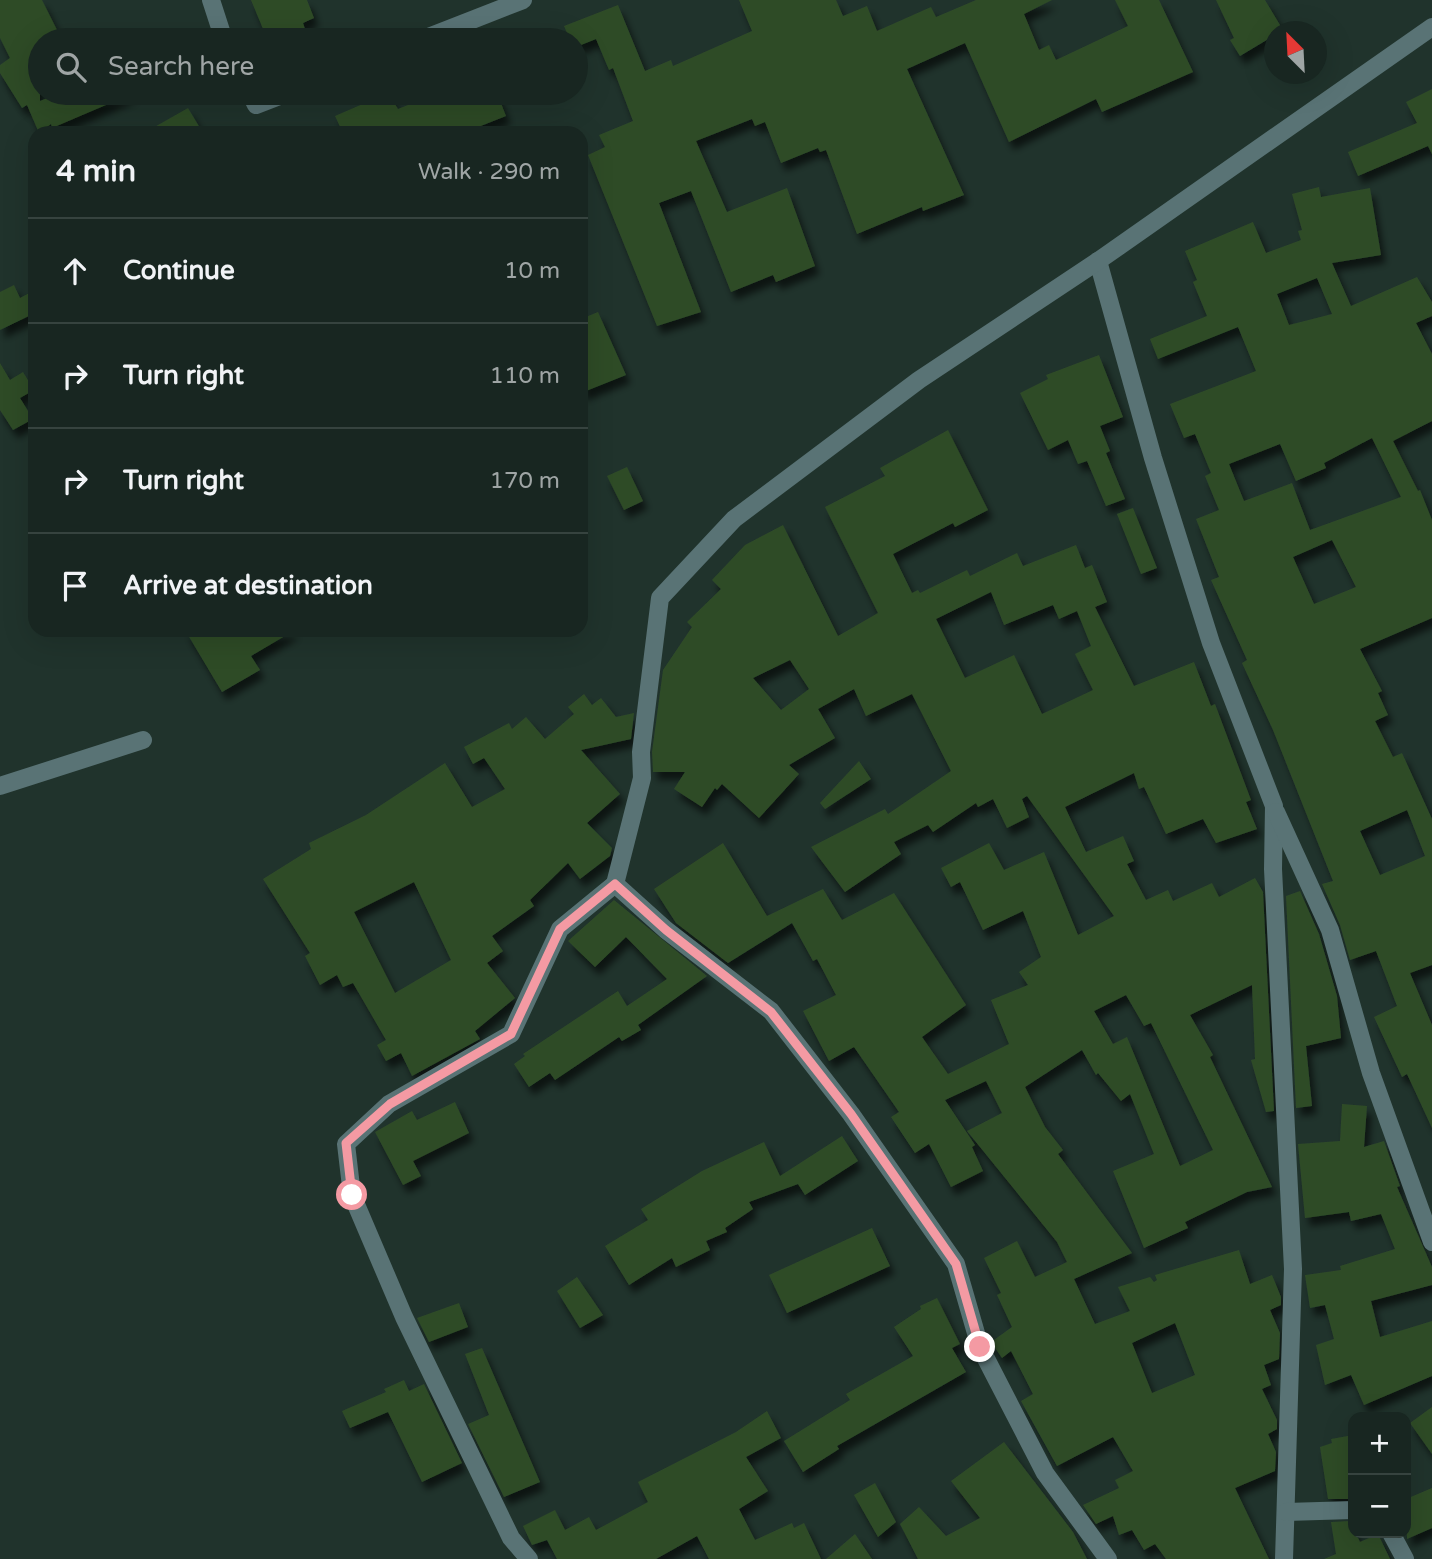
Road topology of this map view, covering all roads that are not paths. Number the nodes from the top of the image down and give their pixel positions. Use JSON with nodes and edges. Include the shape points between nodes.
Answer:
{"nodes":[{"id":1,"x":211,"y":0,"type":"edge"},
{"id":2,"x":523,"y":0,"type":"edge"},
{"id":3,"x":1432,"y":27,"type":"edge"},
{"id":4,"x":220,"y":28,"type":"edge"},
{"id":5,"x":452,"y":28,"type":"edge"},
{"id":6,"x":1098,"y":261,"type":"junction"},
{"id":7,"x":143,"y":740,"type":"dead end"},
{"id":8,"x":0,"y":786,"type":"edge"},
{"id":9,"x":1274,"y":806,"type":"junction"},
{"id":10,"x":615,"y":884,"type":"junction"},
{"id":11,"x":1432,"y":1242,"type":"edge"},
{"id":12,"x":1348,"y":1510,"type":"edge"},
{"id":13,"x":1286,"y":1513,"type":"junction"},
{"id":14,"x":1394,"y":1538,"type":"edge"},
{"id":15,"x":528,"y":1559,"type":"edge"},
{"id":16,"x":1108,"y":1559,"type":"edge"},
{"id":17,"x":1284,"y":1559,"type":"edge"},
{"id":18,"x":1405,"y":1559,"type":"edge"}],
"edges":[{"from":1,"to":4,"type":"street"},
{"from":2,"to":5,"type":"street"},
{"from":3,"to":6,"type":"street"},
{"from":6,"to":9,"type":"street","via":[[1211,643]]},
{"from":6,"to":10,"type":"street","via":[[919,380],[734,519],[660,598],[641,752],[642,778]]},
{"from":7,"to":8,"type":"street"},
{"from":9,"to":11,"type":"street","via":[[1330,930],[1371,1073]]},
{"from":9,"to":13,"type":"street","via":[[1293,1269]]},
{"from":10,"to":15,"type":"street","via":[[560,929],[511,1034],[390,1104],[346,1143],[352,1195],[404,1317],[511,1538]]},
{"from":10,"to":16,"type":"street","via":[[771,1012],[851,1114],[956,1264],[980,1347],[1045,1473]]},
{"from":12,"to":13,"type":"street"},
{"from":13,"to":17,"type":"street"},
{"from":14,"to":18,"type":"street"}]}
